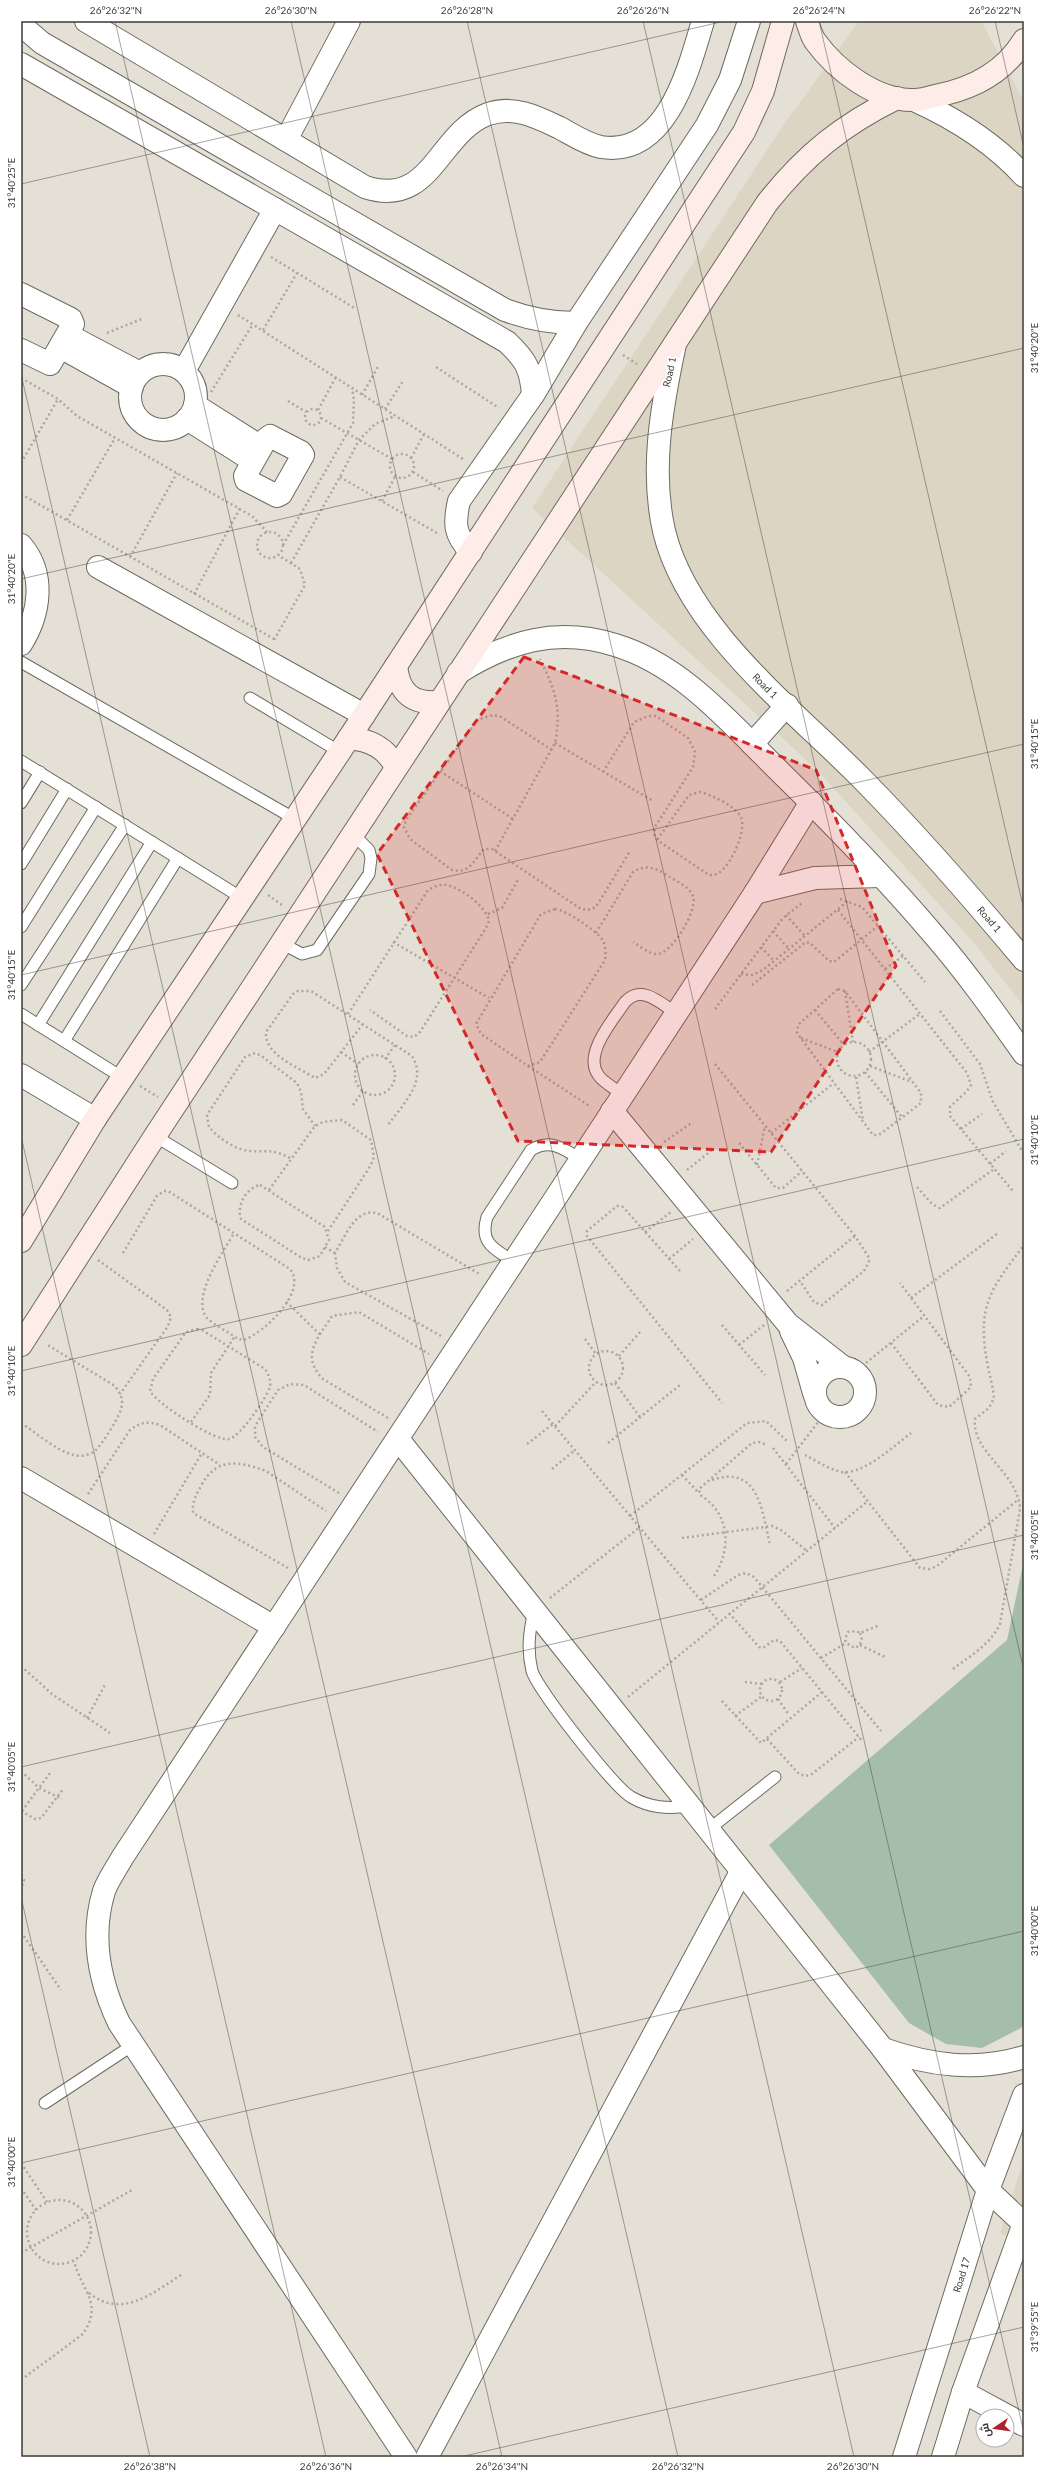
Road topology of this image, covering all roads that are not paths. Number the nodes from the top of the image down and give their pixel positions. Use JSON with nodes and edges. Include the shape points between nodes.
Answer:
{"nodes":[{"id":1,"x":86,"y":21,"type":"edge"},
{"id":2,"x":349,"y":21,"type":"edge"},
{"id":3,"x":703,"y":21,"type":"edge"},
{"id":4,"x":749,"y":21,"type":"edge"},
{"id":5,"x":783,"y":21,"type":"edge"},
{"id":6,"x":807,"y":21,"type":"edge"},
{"id":7,"x":21,"y":25,"type":"edge"},
{"id":8,"x":1024,"y":40,"type":"edge"},
{"id":9,"x":21,"y":64,"type":"edge"},
{"id":10,"x":906,"y":99,"type":"junction"},
{"id":11,"x":286,"y":140,"type":"junction"},
{"id":12,"x":1024,"y":176,"type":"edge"},
{"id":13,"x":275,"y":209,"type":"junction"},
{"id":14,"x":21,"y":294,"type":"edge"},
{"id":15,"x":576,"y":323,"type":"junction"},
{"id":16,"x":70,"y":341,"type":"junction"},
{"id":17,"x":675,"y":344,"type":"junction"},
{"id":18,"x":21,"y":350,"type":"edge"},
{"id":19,"x":184,"y":371,"type":"junction"},
{"id":20,"x":136,"y":380,"type":"junction"},
{"id":21,"x":533,"y":395,"type":"junction"},
{"id":22,"x":194,"y":411,"type":"junction"},
{"id":23,"x":257,"y":454,"type":"dead end"},
{"id":24,"x":21,"y":545,"type":"edge"},
{"id":25,"x":465,"y":547,"type":"junction"},
{"id":26,"x":98,"y":567,"type":"dead end"},
{"id":27,"x":21,"y":644,"type":"edge"},
{"id":28,"x":21,"y":662,"type":"edge"},
{"id":29,"x":396,"y":666,"type":"junction"},
{"id":30,"x":458,"y":673,"type":"junction"},
{"id":31,"x":250,"y":698,"type":"dead end"},
{"id":32,"x":439,"y":702,"type":"junction"},
{"id":33,"x":788,"y":705,"type":"junction"},
{"id":34,"x":364,"y":715,"type":"junction"},
{"id":35,"x":752,"y":744,"type":"junction"},
{"id":36,"x":345,"y":745,"type":"junction"},
{"id":37,"x":21,"y":761,"type":"edge"},
{"id":38,"x":396,"y":768,"type":"junction"},
{"id":39,"x":40,"y":772,"type":"junction"},
{"id":40,"x":67,"y":789,"type":"junction"},
{"id":41,"x":811,"y":802,"type":"junction"},
{"id":42,"x":21,"y":803,"type":"edge"},
{"id":43,"x":96,"y":807,"type":"junction"},
{"id":44,"x":295,"y":819,"type":"junction"},
{"id":45,"x":125,"y":825,"type":"junction"},
{"id":46,"x":353,"y":834,"type":"junction"},
{"id":47,"x":152,"y":842,"type":"junction"},
{"id":48,"x":178,"y":858,"type":"junction"},
{"id":49,"x":21,"y":864,"type":"edge"},
{"id":50,"x":880,"y":876,"type":"junction"},
{"id":51,"x":247,"y":892,"type":"junction"},
{"id":52,"x":755,"y":893,"type":"junction"},
{"id":53,"x":21,"y":927,"type":"edge"},
{"id":54,"x":281,"y":943,"type":"junction"},
{"id":55,"x":1024,"y":960,"type":"edge"},
{"id":56,"x":21,"y":985,"type":"edge"},
{"id":57,"x":676,"y":1013,"type":"junction"},
{"id":58,"x":21,"y":1014,"type":"edge"},
{"id":59,"x":38,"y":1025,"type":"junction"},
{"id":60,"x":64,"y":1041,"type":"junction"},
{"id":61,"x":1024,"y":1054,"type":"edge"},
{"id":62,"x":21,"y":1075,"type":"edge"},
{"id":63,"x":124,"y":1077,"type":"junction"},
{"id":64,"x":615,"y":1108,"type":"junction"},
{"id":65,"x":96,"y":1119,"type":"junction"},
{"id":66,"x":154,"y":1136,"type":"junction"},
{"id":67,"x":581,"y":1159,"type":"junction"},
{"id":68,"x":232,"y":1183,"type":"dead end"},
{"id":69,"x":21,"y":1241,"type":"edge"},
{"id":70,"x":514,"y":1262,"type":"junction"},
{"id":71,"x":779,"y":1314,"type":"junction"},
{"id":72,"x":25,"y":1339,"type":"edge"},
{"id":73,"x":849,"y":1369,"type":"junction"},
{"id":74,"x":814,"y":1393,"type":"junction"},
{"id":75,"x":399,"y":1437,"type":"junction"},
{"id":76,"x":21,"y":1478,"type":"edge"},
{"id":77,"x":534,"y":1611,"type":"junction"},
{"id":78,"x":274,"y":1627,"type":"junction"},
{"id":79,"x":775,"y":1777,"type":"dead end"},
{"id":80,"x":690,"y":1806,"type":"junction"},
{"id":81,"x":708,"y":1830,"type":"junction"},
{"id":82,"x":741,"y":1872,"type":"junction"},
{"id":83,"x":133,"y":2044,"type":"junction"},
{"id":84,"x":883,"y":2049,"type":"junction"},
{"id":85,"x":1024,"y":2057,"type":"edge"},
{"id":86,"x":1024,"y":2095,"type":"edge"},
{"id":87,"x":45,"y":2103,"type":"dead end"},
{"id":88,"x":988,"y":2190,"type":"junction"},
{"id":89,"x":1024,"y":2224,"type":"edge"},
{"id":90,"x":963,"y":2392,"type":"junction"},
{"id":91,"x":1024,"y":2425,"type":"edge"},
{"id":92,"x":406,"y":2457,"type":"edge"},
{"id":93,"x":427,"y":2457,"type":"edge"},
{"id":94,"x":904,"y":2457,"type":"edge"},
{"id":95,"x":943,"y":2457,"type":"edge"}],
"edges":[{"from":1,"to":11,"type":"street"},
{"from":2,"to":11,"type":"street"},
{"from":3,"to":11,"type":"street","via":[[688,72],[670,106],[647,136],[628,145],[599,147],[531,114],[505,111],[491,113],[461,130],[420,180],[400,188],[378,191],[365,187]]},
{"from":4,"to":15,"type":"street","via":[[730,80],[707,125]]},
{"from":5,"to":25,"type":"street","via":[[763,90],[744,132],[607,344]]},
{"from":6,"to":10,"type":"street","via":[[815,40],[841,70],[874,90]]},
{"from":7,"to":15,"type":"street","via":[[42,43],[505,310],[528,319]]},
{"from":8,"to":10,"type":"street","via":[[1015,55],[986,80],[956,92]]},
{"from":9,"to":13,"type":"street"},
{"from":10,"to":12,"type":"street","via":[[942,113],[969,128],[994,147]]},
{"from":10,"to":17,"type":"street","via":[[867,113],[838,131],[812,152],[788,177],[767,203]]},
{"from":13,"to":19,"type":"street"},
{"from":13,"to":21,"type":"street","via":[[506,342],[522,356],[531,374]]},
{"from":14,"to":16,"type":"street","via":[[71,319],[73,324]]},
{"from":15,"to":21,"type":"street"},
{"from":16,"to":18,"type":"street","via":[[50,364]]},
{"from":16,"to":20,"type":"street"},
{"from":17,"to":30,"type":"street"},
{"from":17,"to":33,"type":"street","name":"Road 1","via":[[659,438],[658,485],[664,531],[678,572],[696,604],[726,643]]},
{"from":19,"to":20,"type":"street","via":[[166,364],[148,367]]},
{"from":19,"to":22,"type":"street","via":[[194,386]]},
{"from":20,"to":22,"type":"street","via":[[131,401],[135,414],[150,427],[168,429],[177,426]]},
{"from":21,"to":25,"type":"street","via":[[459,501],[455,519]]},
{"from":22,"to":23,"type":"street"},
{"from":24,"to":27,"type":"street","via":[[32,564],[38,596],[30,629]]},
{"from":25,"to":29,"type":"street"},
{"from":26,"to":34,"type":"street"},
{"from":28,"to":44,"type":"lane"},
{"from":29,"to":32,"type":"street","via":[[398,679],[404,691],[414,699],[426,703]]},
{"from":29,"to":34,"type":"street"},
{"from":30,"to":32,"type":"street"},
{"from":30,"to":35,"type":"street","via":[[481,658],[531,640],[585,638],[616,645],[646,657],[674,674]]},
{"from":31,"to":36,"type":"lane"},
{"from":32,"to":38,"type":"street"},
{"from":33,"to":35,"type":"street"},
{"from":33,"to":55,"type":"street","name":"Road 1","via":[[933,853]]},
{"from":34,"to":36,"type":"street"},
{"from":35,"to":41,"type":"street"},
{"from":36,"to":38,"type":"street","via":[[361,739],[382,749]]},
{"from":36,"to":44,"type":"street"},
{"from":37,"to":39,"type":"lane"},
{"from":38,"to":46,"type":"street"},
{"from":39,"to":40,"type":"lane"},
{"from":39,"to":42,"type":"lane"},
{"from":40,"to":43,"type":"lane"},
{"from":40,"to":49,"type":"lane"},
{"from":41,"to":50,"type":"street"},
{"from":41,"to":52,"type":"street"},
{"from":43,"to":45,"type":"lane"},
{"from":43,"to":53,"type":"lane"},
{"from":44,"to":51,"type":"street"},
{"from":45,"to":47,"type":"lane"},
{"from":45,"to":56,"type":"lane"},
{"from":46,"to":54,"type":"street"},
{"from":46,"to":54,"type":"lane","via":[[369,850],[369,874],[317,950],[302,954]]},
{"from":47,"to":48,"type":"lane"},
{"from":47,"to":59,"type":"lane"},
{"from":48,"to":51,"type":"lane"},
{"from":48,"to":60,"type":"lane"},
{"from":50,"to":52,"type":"street","via":[[815,878]]},
{"from":50,"to":61,"type":"street","via":[[938,941],[984,998]]},
{"from":51,"to":63,"type":"street"},
{"from":52,"to":57,"type":"street"},
{"from":54,"to":66,"type":"street"},
{"from":57,"to":64,"type":"street"},
{"from":57,"to":64,"type":"lane","via":[[647,994],[639,993],[625,1002],[595,1049],[593,1058]]},
{"from":58,"to":59,"type":"lane"},
{"from":59,"to":60,"type":"lane"},
{"from":60,"to":63,"type":"lane"},
{"from":62,"to":65,"type":"street"},
{"from":63,"to":65,"type":"street"},
{"from":64,"to":67,"type":"street"},
{"from":64,"to":71,"type":"street","via":[[647,1153]]},
{"from":65,"to":69,"type":"street"},
{"from":66,"to":68,"type":"lane"},
{"from":66,"to":72,"type":"street"},
{"from":67,"to":70,"type":"street"},
{"from":67,"to":70,"type":"lane","via":[[555,1144],[535,1148],[488,1217],[485,1236],[490,1245]]},
{"from":70,"to":75,"type":"street"},
{"from":71,"to":73,"type":"street"},
{"from":71,"to":74,"type":"street","via":[[804,1358]]},
{"from":73,"to":74,"type":"street","via":[[832,1368],[822,1373],[816,1382]]},
{"from":73,"to":74,"type":"street","via":[[862,1379],[865,1389],[865,1399],[853,1414],[844,1418],[825,1413],[817,1404]]},
{"from":75,"to":77,"type":"street"},
{"from":75,"to":78,"type":"street"},
{"from":76,"to":78,"type":"street"},
{"from":77,"to":80,"type":"street"},
{"from":77,"to":80,"type":"lane","via":[[529,1631],[528,1652],[533,1672],[542,1691],[614,1782],[630,1796],[649,1805],[669,1808]]},
{"from":78,"to":83,"type":"street","via":[[122,1858],[105,1890],[97,1925],[98,1961],[106,1996]]},
{"from":79,"to":81,"type":"lane"},
{"from":80,"to":81,"type":"street"},
{"from":81,"to":82,"type":"street"},
{"from":82,"to":84,"type":"street"},
{"from":82,"to":93,"type":"street"},
{"from":83,"to":87,"type":"lane"},
{"from":83,"to":92,"type":"street"},
{"from":84,"to":85,"type":"street","via":[[934,2064],[961,2066],[987,2065]]},
{"from":84,"to":88,"type":"street"},
{"from":86,"to":88,"type":"street","name":"Road 17"},
{"from":88,"to":89,"type":"street"},
{"from":88,"to":94,"type":"street","name":"Road 17"},
{"from":89,"to":90,"type":"street"},
{"from":90,"to":91,"type":"street"},
{"from":90,"to":95,"type":"street"}]}
